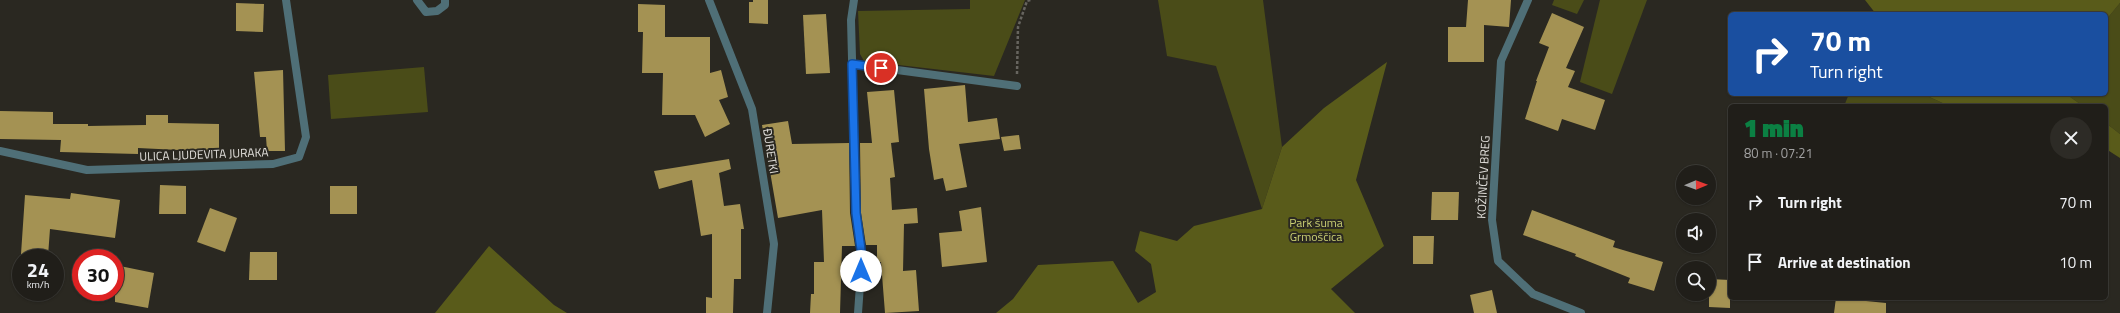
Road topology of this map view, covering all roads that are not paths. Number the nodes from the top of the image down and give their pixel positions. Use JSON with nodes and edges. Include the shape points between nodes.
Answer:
{"nodes":[{"id":1,"x":286,"y":0,"type":"edge"},
{"id":2,"x":417,"y":0,"type":"edge"},
{"id":3,"x":445,"y":0,"type":"edge"},
{"id":4,"x":709,"y":0,"type":"edge"},
{"id":5,"x":854,"y":0,"type":"edge"},
{"id":6,"x":1528,"y":0,"type":"edge"},
{"id":7,"x":852,"y":64,"type":"junction"},
{"id":8,"x":1017,"y":86,"type":"road end"},
{"id":9,"x":0,"y":151,"type":"edge"},
{"id":10,"x":767,"y":313,"type":"edge"},
{"id":11,"x":858,"y":313,"type":"edge"},
{"id":12,"x":1581,"y":313,"type":"edge"}],
"edges":[{"from":1,"to":9,"type":"street","name":"ULICA LJUDEVITA JURAKA","via":[[306,137],[299,157],[273,164],[87,170]]},
{"from":2,"to":3,"type":"street","via":[[426,12],[437,11],[444,5]]},
{"from":4,"to":10,"type":"street","name":"ĐURETKI","via":[[752,109],[774,244]]},
{"from":5,"to":7,"type":"street","via":[[851,20]]},
{"from":6,"to":12,"type":"street","name":"KOŽINČEV BREG","via":[[1501,61],[1492,220],[1498,261],[1533,294]]},
{"from":7,"to":8,"type":"street"},
{"from":7,"to":11,"type":"street","via":[[856,213],[862,257]]}]}
